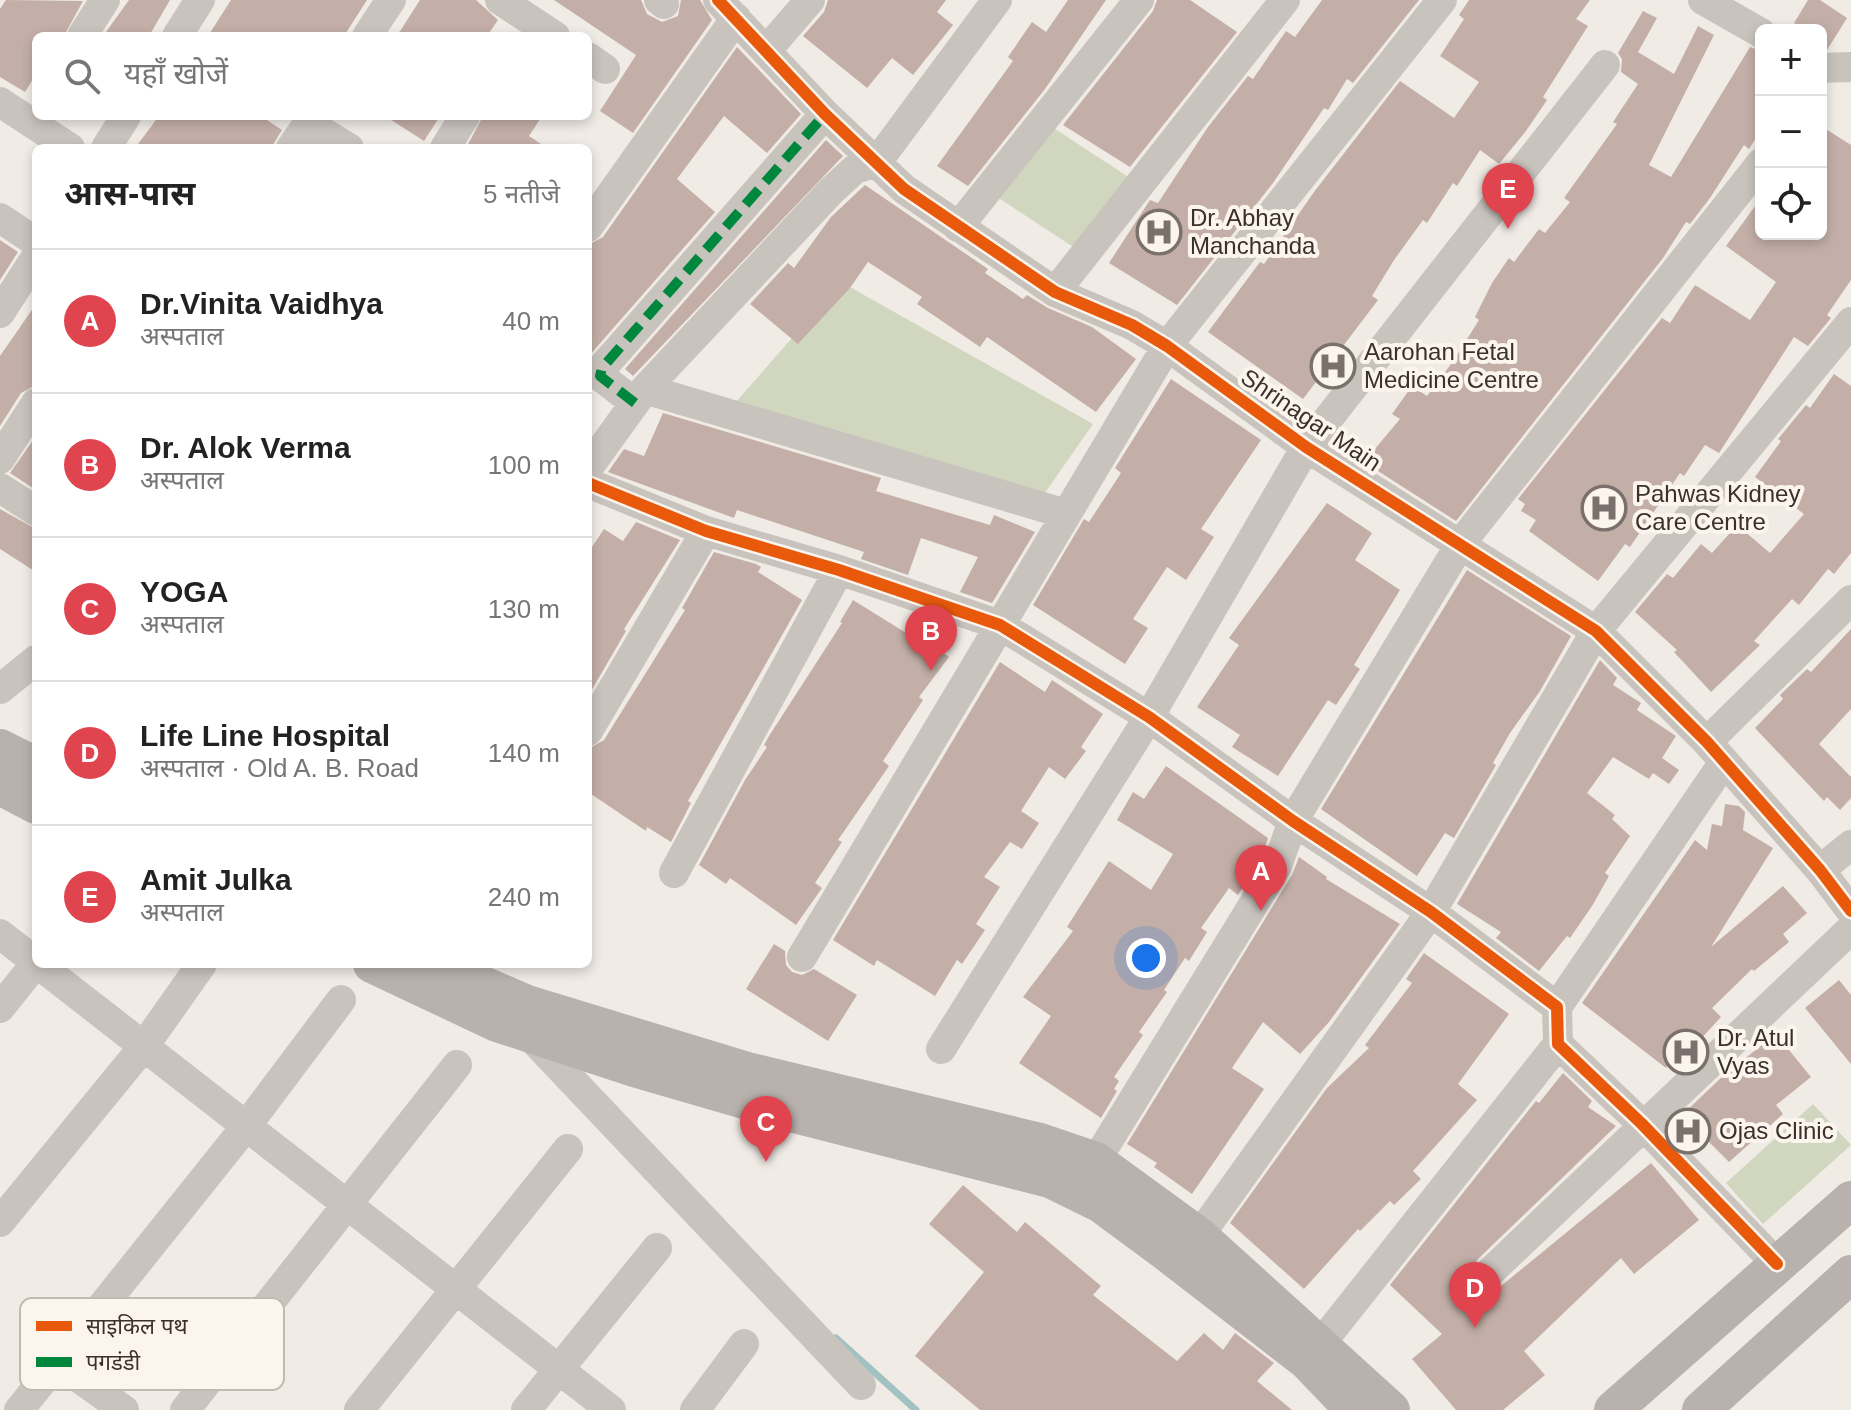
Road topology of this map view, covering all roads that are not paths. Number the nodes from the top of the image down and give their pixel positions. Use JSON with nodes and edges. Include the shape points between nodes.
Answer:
{"nodes":[{"id":1,"x":105,"y":0,"type":"edge"},
{"id":2,"x":200,"y":0,"type":"edge"},
{"id":3,"x":391,"y":0,"type":"edge"},
{"id":4,"x":500,"y":0,"type":"edge"},
{"id":5,"x":810,"y":0,"type":"edge"},
{"id":6,"x":997,"y":0,"type":"edge"},
{"id":7,"x":1139,"y":0,"type":"edge"},
{"id":8,"x":1285,"y":0,"type":"edge"},
{"id":9,"x":1442,"y":0,"type":"edge"},
{"id":10,"x":1703,"y":0,"type":"edge"},
{"id":11,"x":727,"y":9,"type":"edge"},
{"id":12,"x":521,"y":27,"type":"edge"},
{"id":13,"x":1755,"y":30,"type":"edge"},
{"id":14,"x":85,"y":32,"type":"edge"},
{"id":15,"x":180,"y":32,"type":"edge"},
{"id":16,"x":370,"y":32,"type":"edge"},
{"id":17,"x":767,"y":50,"type":"junction"},
{"id":18,"x":1605,"y":65,"type":"dead end"},
{"id":19,"x":1851,"y":67,"type":"edge"},
{"id":20,"x":1827,"y":68,"type":"edge"},
{"id":21,"x":0,"y":102,"type":"edge"},
{"id":22,"x":32,"y":114,"type":"edge"},
{"id":23,"x":825,"y":114,"type":"junction"},
{"id":24,"x":39,"y":120,"type":"edge"},
{"id":25,"x":124,"y":120,"type":"edge"},
{"id":26,"x":311,"y":120,"type":"edge"},
{"id":27,"x":462,"y":120,"type":"edge"},
{"id":28,"x":66,"y":144,"type":"edge"},
{"id":29,"x":108,"y":144,"type":"edge"},
{"id":30,"x":294,"y":144,"type":"edge"},
{"id":31,"x":344,"y":144,"type":"edge"},
{"id":32,"x":448,"y":144,"type":"edge"},
{"id":33,"x":877,"y":162,"type":"junction"},
{"id":34,"x":1757,"y":168,"type":"edge"},
{"id":35,"x":0,"y":218,"type":"edge"},
{"id":36,"x":592,"y":221,"type":"edge"},
{"id":37,"x":958,"y":227,"type":"junction"},
{"id":38,"x":32,"y":239,"type":"edge"},
{"id":39,"x":32,"y":263,"type":"edge"},
{"id":40,"x":1055,"y":292,"type":"junction"},
{"id":41,"x":1,"y":307,"type":"edge"},
{"id":42,"x":1851,"y":322,"type":"edge"},
{"id":43,"x":1167,"y":346,"type":"junction"},
{"id":44,"x":640,"y":396,"type":"junction"},
{"id":45,"x":32,"y":409,"type":"edge"},
{"id":46,"x":1306,"y":447,"type":"junction"},
{"id":47,"x":0,"y":459,"type":"edge"},
{"id":48,"x":592,"y":462,"type":"edge"},
{"id":49,"x":592,"y":485,"type":"edge"},
{"id":50,"x":0,"y":488,"type":"edge"},
{"id":51,"x":32,"y":508,"type":"edge"},
{"id":52,"x":1066,"y":514,"type":"junction"},
{"id":53,"x":706,"y":531,"type":"junction"},
{"id":54,"x":1461,"y":543,"type":"junction"},
{"id":55,"x":839,"y":570,"type":"junction"},
{"id":56,"x":1851,"y":600,"type":"edge"},
{"id":57,"x":1000,"y":625,"type":"junction"},
{"id":58,"x":1596,"y":631,"type":"junction"},
{"id":59,"x":32,"y":663,"type":"edge"},
{"id":60,"x":0,"y":689,"type":"edge"},
{"id":61,"x":1149,"y":717,"type":"junction"},
{"id":62,"x":592,"y":724,"type":"edge"},
{"id":63,"x":0,"y":748,"type":"edge"},
{"id":64,"x":1716,"y":752,"type":"junction"},
{"id":65,"x":32,"y":764,"type":"edge"},
{"id":66,"x":0,"y":786,"type":"edge"},
{"id":67,"x":32,"y":803,"type":"edge"},
{"id":68,"x":1293,"y":821,"type":"junction"},
{"id":69,"x":1851,"y":845,"type":"edge"},
{"id":70,"x":1820,"y":870,"type":"junction"},
{"id":71,"x":674,"y":873,"type":"dead end"},
{"id":72,"x":1851,"y":911,"type":"edge"},
{"id":73,"x":1431,"y":912,"type":"junction"},
{"id":74,"x":1851,"y":929,"type":"edge"},
{"id":75,"x":0,"y":934,"type":"edge"},
{"id":76,"x":802,"y":957,"type":"dead end"},
{"id":77,"x":32,"y":959,"type":"edge"},
{"id":78,"x":33,"y":968,"type":"edge"},
{"id":79,"x":43,"y":968,"type":"edge"},
{"id":80,"x":199,"y":968,"type":"edge"},
{"id":81,"x":382,"y":968,"type":"edge"},
{"id":82,"x":441,"y":968,"type":"edge"},
{"id":83,"x":341,"y":1000,"type":"dead end"},
{"id":84,"x":1557,"y":1007,"type":"junction"},
{"id":85,"x":0,"y":1008,"type":"edge"},
{"id":86,"x":511,"y":1017,"type":"junction"},
{"id":87,"x":1558,"y":1044,"type":"junction"},
{"id":88,"x":144,"y":1046,"type":"junction"},
{"id":89,"x":941,"y":1049,"type":"dead end"},
{"id":90,"x":457,"y":1065,"type":"dead end"},
{"id":91,"x":1642,"y":1124,"type":"junction"},
{"id":92,"x":247,"y":1125,"type":"junction"},
{"id":93,"x":568,"y":1149,"type":"dead end"},
{"id":94,"x":1086,"y":1176,"type":"junction"},
{"id":95,"x":1851,"y":1200,"type":"edge"},
{"id":96,"x":345,"y":1206,"type":"junction"},
{"id":97,"x":0,"y":1222,"type":"edge"},
{"id":98,"x":1199,"y":1236,"type":"junction"},
{"id":99,"x":657,"y":1248,"type":"dead end"},
{"id":100,"x":1777,"y":1264,"type":"junction"},
{"id":101,"x":1489,"y":1273,"type":"dead end"},
{"id":102,"x":1851,"y":1274,"type":"edge"},
{"id":103,"x":455,"y":1288,"type":"junction"},
{"id":104,"x":110,"y":1298,"type":"edge"},
{"id":105,"x":273,"y":1298,"type":"edge"},
{"id":106,"x":744,"y":1344,"type":"dead end"},
{"id":107,"x":1313,"y":1353,"type":"junction"},
{"id":108,"x":559,"y":1367,"type":"junction"},
{"id":109,"x":861,"y":1385,"type":"dead end"},
{"id":110,"x":36,"y":1390,"type":"edge"},
{"id":111,"x":96,"y":1390,"type":"edge"},
{"id":112,"x":201,"y":1390,"type":"edge"},
{"id":113,"x":19,"y":1410,"type":"edge"},
{"id":114,"x":124,"y":1410,"type":"edge"},
{"id":115,"x":185,"y":1410,"type":"edge"},
{"id":116,"x":359,"y":1410,"type":"edge"},
{"id":117,"x":526,"y":1410,"type":"edge"},
{"id":118,"x":611,"y":1410,"type":"edge"},
{"id":119,"x":695,"y":1410,"type":"edge"},
{"id":120,"x":1354,"y":1410,"type":"edge"},
{"id":121,"x":1391,"y":1410,"type":"edge"},
{"id":122,"x":1613,"y":1410,"type":"edge"},
{"id":123,"x":1701,"y":1410,"type":"edge"}],
"edges":[{"from":1,"to":14,"type":"street"},
{"from":2,"to":15,"type":"street"},
{"from":3,"to":16,"type":"street"},
{"from":4,"to":12,"type":"street"},
{"from":5,"to":17,"type":"street"},
{"from":6,"to":33,"type":"street"},
{"from":7,"to":37,"type":"street"},
{"from":8,"to":40,"type":"street"},
{"from":9,"to":43,"type":"street"},
{"from":10,"to":13,"type":"street"},
{"from":11,"to":17,"type":"street","name":"Shrinagar Main"},
{"from":11,"to":36,"type":"street"},
{"from":17,"to":23,"type":"street","name":"Shrinagar Main"},
{"from":18,"to":46,"type":"street"},
{"from":19,"to":20,"type":"street"},
{"from":21,"to":22,"type":"street"},
{"from":23,"to":33,"type":"street","name":"Shrinagar Main"},
{"from":23,"to":44,"type":"street","via":[[602,368],[606,384]]},
{"from":24,"to":28,"type":"street"},
{"from":25,"to":29,"type":"street"},
{"from":26,"to":30,"type":"street"},
{"from":26,"to":31,"type":"street"},
{"from":27,"to":32,"type":"street"},
{"from":33,"to":37,"type":"street","name":"Shrinagar Main","via":[[904,189]]},
{"from":33,"to":44,"type":"street","via":[[855,169],[831,191]]},
{"from":34,"to":54,"type":"street"},
{"from":35,"to":38,"type":"street"},
{"from":37,"to":40,"type":"street","name":"Shrinagar Main"},
{"from":39,"to":41,"type":"street"},
{"from":40,"to":43,"type":"street","name":"Shrinagar Main"},
{"from":42,"to":58,"type":"street"},
{"from":43,"to":46,"type":"street","name":"Shrinagar Main"},
{"from":43,"to":52,"type":"street"},
{"from":44,"to":48,"type":"street"},
{"from":44,"to":52,"type":"street"},
{"from":45,"to":47,"type":"street"},
{"from":46,"to":54,"type":"street","name":"Shrinagar Main"},
{"from":46,"to":61,"type":"street"},
{"from":49,"to":53,"type":"street"},
{"from":50,"to":51,"type":"street"},
{"from":52,"to":57,"type":"street"},
{"from":53,"to":55,"type":"street"},
{"from":53,"to":62,"type":"street"},
{"from":54,"to":58,"type":"street","name":"Shrinagar Main"},
{"from":54,"to":68,"type":"street"},
{"from":55,"to":57,"type":"street"},
{"from":55,"to":71,"type":"street"},
{"from":56,"to":64,"type":"street"},
{"from":57,"to":61,"type":"street"},
{"from":57,"to":76,"type":"street"},
{"from":58,"to":64,"type":"street","name":"Shrinagar Main"},
{"from":58,"to":73,"type":"street"},
{"from":59,"to":60,"type":"street"},
{"from":61,"to":68,"type":"street"},
{"from":61,"to":89,"type":"street"},
{"from":63,"to":65,"type":"main road"},
{"from":64,"to":70,"type":"street","name":"Shrinagar Main"},
{"from":64,"to":84,"type":"street"},
{"from":66,"to":67,"type":"main road"},
{"from":68,"to":73,"type":"street"},
{"from":68,"to":94,"type":"street","via":[[1277,866]]},
{"from":69,"to":70,"type":"street"},
{"from":70,"to":72,"type":"street","name":"Shrinagar Main"},
{"from":73,"to":84,"type":"street"},
{"from":73,"to":98,"type":"street"},
{"from":74,"to":91,"type":"street"},
{"from":75,"to":77,"type":"street"},
{"from":78,"to":85,"type":"street"},
{"from":79,"to":88,"type":"street"},
{"from":80,"to":88,"type":"street"},
{"from":81,"to":86,"type":"main road"},
{"from":82,"to":86,"type":"main road"},
{"from":83,"to":92,"type":"street"},
{"from":84,"to":87,"type":"street"},
{"from":86,"to":94,"type":"main road","via":[[1040,1142]]},
{"from":86,"to":109,"type":"street"},
{"from":87,"to":91,"type":"street"},
{"from":87,"to":107,"type":"street"},
{"from":88,"to":92,"type":"street"},
{"from":88,"to":97,"type":"street"},
{"from":90,"to":96,"type":"street"},
{"from":91,"to":100,"type":"street"},
{"from":91,"to":101,"type":"street"},
{"from":92,"to":96,"type":"street"},
{"from":92,"to":104,"type":"street"},
{"from":93,"to":103,"type":"street"},
{"from":94,"to":98,"type":"main road"},
{"from":94,"to":107,"type":"main road","via":[[1112,1212]]},
{"from":95,"to":100,"type":"main road"},
{"from":96,"to":103,"type":"street"},
{"from":96,"to":105,"type":"street"},
{"from":98,"to":107,"type":"main road"},
{"from":99,"to":108,"type":"street"},
{"from":100,"to":122,"type":"main road"},
{"from":102,"to":123,"type":"main road"},
{"from":103,"to":108,"type":"street"},
{"from":103,"to":116,"type":"street"},
{"from":106,"to":119,"type":"street"},
{"from":107,"to":120,"type":"main road"},
{"from":107,"to":121,"type":"main road"},
{"from":108,"to":117,"type":"street"},
{"from":108,"to":118,"type":"street"},
{"from":110,"to":113,"type":"street"},
{"from":111,"to":114,"type":"street"},
{"from":112,"to":115,"type":"street"}]}
